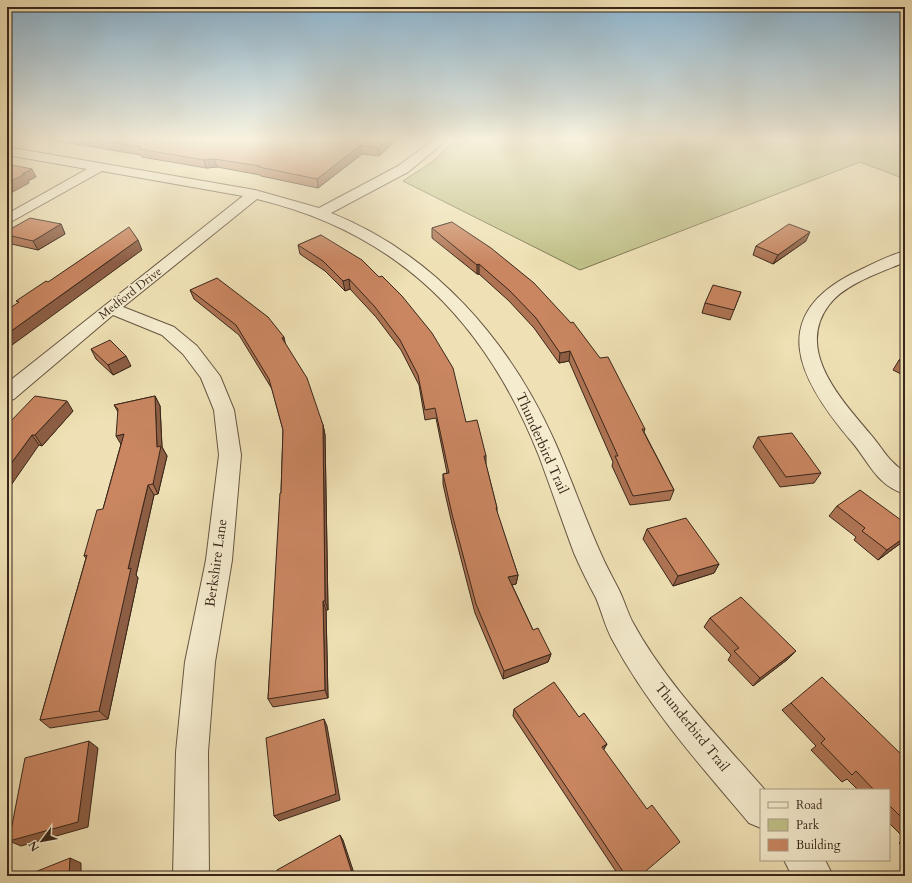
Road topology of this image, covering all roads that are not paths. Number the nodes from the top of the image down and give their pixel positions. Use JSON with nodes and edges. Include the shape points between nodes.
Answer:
{"nodes":[{"id":1,"x":77,"y":180,"type":"edge"},
{"id":2,"x":176,"y":180,"type":"edge"},
{"id":3,"x":382,"y":180,"type":"edge"},
{"id":4,"x":255,"y":194,"type":"junction"},
{"id":5,"x":320,"y":213,"type":"junction"},
{"id":6,"x":7,"y":220,"type":"edge"},
{"id":7,"x":905,"y":256,"type":"edge"},
{"id":8,"x":111,"y":308,"type":"junction"},
{"id":9,"x":7,"y":394,"type":"edge"},
{"id":10,"x":905,"y":485,"type":"edge"},
{"id":11,"x":760,"y":810,"type":"edge"},
{"id":12,"x":803,"y":861,"type":"edge"},
{"id":13,"x":191,"y":876,"type":"edge"},
{"id":14,"x":815,"y":876,"type":"edge"}],
"edges":[{"from":1,"to":6,"type":"street"},
{"from":2,"to":4,"type":"street","name":"Thunderbird Trail"},
{"from":3,"to":5,"type":"street"},
{"from":4,"to":5,"type":"street","name":"Thunderbird Trail"},
{"from":4,"to":8,"type":"street","name":"Medford Drive"},
{"from":5,"to":11,"type":"street","name":"Thunderbird Trail","via":[[383,243],[419,269],[452,299],[496,352],[535,421],[620,627],[644,668]]},
{"from":7,"to":10,"type":"street","via":[[842,286],[821,303],[812,319],[808,335],[809,359],[828,399],[863,440],[880,465]]},
{"from":8,"to":9,"type":"street","name":"Medford Drive"},
{"from":8,"to":13,"type":"street","name":"Berkshire Lane","via":[[168,331],[190,350],[210,376],[224,410],[230,455],[219,560],[199,670],[192,752]]},
{"from":12,"to":14,"type":"street"}]}
